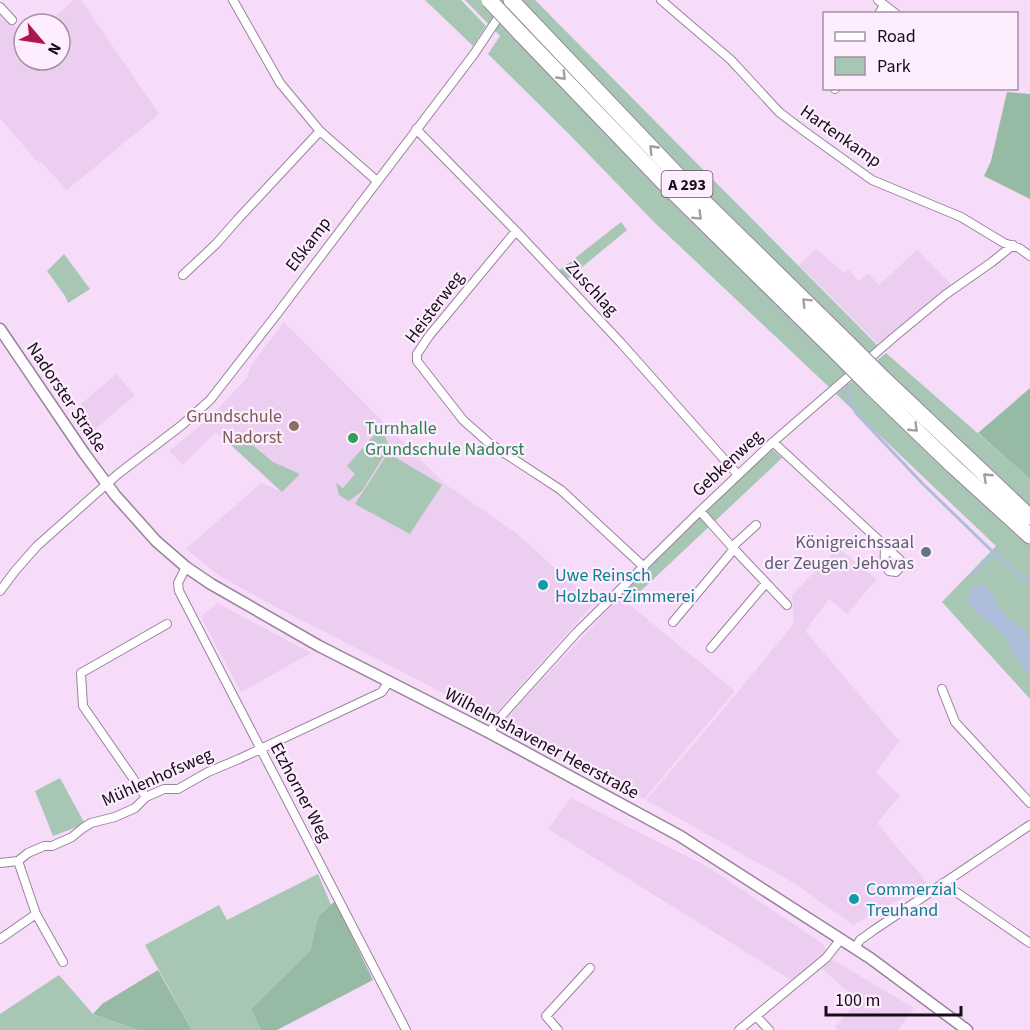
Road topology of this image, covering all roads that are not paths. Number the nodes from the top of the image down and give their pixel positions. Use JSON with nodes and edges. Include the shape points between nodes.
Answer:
{"nodes":[{"id":1,"x":245,"y":0,"type":"edge"},
{"id":2,"x":489,"y":0,"type":"edge"},
{"id":3,"x":510,"y":0,"type":"edge"},
{"id":4,"x":661,"y":0,"type":"edge"},
{"id":5,"x":235,"y":3,"type":"edge"},
{"id":6,"x":0,"y":7,"type":"edge"},
{"id":7,"x":12,"y":20,"type":"dead end"},
{"id":8,"x":416,"y":129,"type":"junction"},
{"id":9,"x":320,"y":131,"type":"junction"},
{"id":10,"x":377,"y":181,"type":"junction"},
{"id":11,"x":516,"y":231,"type":"junction"},
{"id":12,"x":1013,"y":245,"type":"junction"},
{"id":13,"x":1030,"y":256,"type":"edge"},
{"id":14,"x":183,"y":275,"type":"dead end"},
{"id":15,"x":0,"y":329,"type":"edge"},
{"id":16,"x":842,"y":348,"type":"junction"},
{"id":17,"x":877,"y":383,"type":"junction"},
{"id":18,"x":773,"y":442,"type":"junction"},
{"id":19,"x":738,"y":475,"type":"junction"},
{"id":20,"x":107,"y":484,"type":"junction"},
{"id":21,"x":700,"y":511,"type":"junction"},
{"id":22,"x":1030,"y":517,"type":"edge"},
{"id":23,"x":756,"y":525,"type":"dead end"},
{"id":24,"x":1030,"y":536,"type":"edge"},
{"id":25,"x":885,"y":546,"type":"dead end"},
{"id":26,"x":733,"y":548,"type":"junction"},
{"id":27,"x":186,"y":567,"type":"junction"},
{"id":28,"x":644,"y":567,"type":"junction"},
{"id":29,"x":766,"y":583,"type":"junction"},
{"id":30,"x":0,"y":591,"type":"edge"},
{"id":31,"x":787,"y":605,"type":"dead end"},
{"id":32,"x":673,"y":622,"type":"dead end"},
{"id":33,"x":167,"y":624,"type":"dead end"},
{"id":34,"x":711,"y":648,"type":"dead end"},
{"id":35,"x":389,"y":681,"type":"junction"},
{"id":36,"x":942,"y":689,"type":"dead end"},
{"id":37,"x":490,"y":733,"type":"junction"},
{"id":38,"x":260,"y":748,"type":"junction"},
{"id":39,"x":146,"y":797,"type":"junction"},
{"id":40,"x":1030,"y":803,"type":"edge"},
{"id":41,"x":1030,"y":825,"type":"edge"},
{"id":42,"x":18,"y":861,"type":"junction"},
{"id":43,"x":0,"y":863,"type":"edge"},
{"id":44,"x":943,"y":883,"type":"junction"},
{"id":45,"x":36,"y":914,"type":"junction"},
{"id":46,"x":0,"y":939,"type":"edge"},
{"id":47,"x":841,"y":939,"type":"junction"},
{"id":48,"x":1030,"y":943,"type":"edge"},
{"id":49,"x":855,"y":948,"type":"junction"},
{"id":50,"x":63,"y":962,"type":"dead end"},
{"id":51,"x":590,"y":968,"type":"dead end"},
{"id":52,"x":756,"y":1016,"type":"junction"},
{"id":53,"x":406,"y":1030,"type":"edge"},
{"id":54,"x":558,"y":1030,"type":"edge"},
{"id":55,"x":740,"y":1030,"type":"edge"},
{"id":56,"x":769,"y":1030,"type":"edge"},
{"id":57,"x":967,"y":1030,"type":"edge"}],
"edges":[{"from":1,"to":5,"type":"street"},
{"from":2,"to":16,"type":"highway","number":"A 293","one_way":true,"bridge":true,"via":[[665,184]]},
{"from":3,"to":8,"type":"street","name":"Eßkamp"},
{"from":16,"to":3,"type":"highway","number":"A 293","one_way":true},
{"from":4,"to":12,"type":"street","name":"Hartenkamp","via":[[731,60],[779,112],[872,180],[961,217]]},
{"from":5,"to":9,"type":"street","via":[[279,83]]},
{"from":6,"to":7,"type":"street"},
{"from":8,"to":10,"type":"street","name":"Eßkamp"},
{"from":8,"to":11,"type":"street","name":"Zuschlag"},
{"from":9,"to":10,"type":"street"},
{"from":9,"to":14,"type":"street"},
{"from":10,"to":20,"type":"street","name":"Eßkamp","via":[[210,400]]},
{"from":11,"to":19,"type":"street","name":"Zuschlag"},
{"from":11,"to":28,"type":"street","name":"Heisterweg","via":[[429,336],[417,354],[417,361],[463,420],[489,443],[561,490]]},
{"from":12,"to":13,"type":"street","name":"Hartenkamp"},
{"from":12,"to":18,"type":"street","name":"Gebkenweg","via":[[938,301]]},
{"from":15,"to":20,"type":"street","name":"Nadorster Straße"},
{"from":16,"to":17,"type":"highway","number":"A 293","bridge":true},
{"from":22,"to":17,"type":"highway","number":"A 293","one_way":true},
{"from":17,"to":24,"type":"highway","number":"A 293","one_way":true,"via":[[952,465]]},
{"from":18,"to":19,"type":"street","name":"Gebkenweg"},
{"from":18,"to":25,"type":"street"},
{"from":19,"to":21,"type":"street","name":"Gebkenweg"},
{"from":20,"to":27,"type":"street","name":"Wilhelmshavener Heerstraße","via":[[156,541]]},
{"from":20,"to":30,"type":"street","name":"Eßkamp","via":[[30,552]]},
{"from":21,"to":26,"type":"street"},
{"from":21,"to":28,"type":"street","name":"Gebkenweg"},
{"from":23,"to":26,"type":"street"},
{"from":26,"to":29,"type":"street"},
{"from":26,"to":32,"type":"street"},
{"from":27,"to":35,"type":"street","name":"Wilhelmshavener Heerstraße","via":[[319,646]]},
{"from":27,"to":38,"type":"street","name":"Etzhorner Weg","via":[[179,591]]},
{"from":28,"to":37,"type":"street","name":"Gebkenweg","via":[[577,632]]},
{"from":29,"to":31,"type":"street"},
{"from":29,"to":34,"type":"street"},
{"from":33,"to":39,"type":"street","via":[[81,673],[83,706]]},
{"from":35,"to":37,"type":"street","name":"Wilhelmshavener Heerstraße"},
{"from":35,"to":38,"type":"street","name":"Mühlenhofsweg","via":[[382,692]]},
{"from":36,"to":40,"type":"street","via":[[955,722]]},
{"from":37,"to":47,"type":"street","name":"Wilhelmshavener Heerstraße","via":[[680,836]]},
{"from":38,"to":39,"type":"street","name":"Mühlenhofsweg","via":[[178,789],[164,789]]},
{"from":38,"to":53,"type":"street","name":"Etzhorner Weg"},
{"from":39,"to":42,"type":"street","name":"Mühlenhofsweg","via":[[135,808],[91,824],[72,837],[28,853]]},
{"from":41,"to":44,"type":"street"},
{"from":42,"to":43,"type":"street","name":"Mühlenhofsweg"},
{"from":42,"to":45,"type":"street"},
{"from":44,"to":48,"type":"street"},
{"from":44,"to":49,"type":"street","via":[[860,940]]},
{"from":45,"to":46,"type":"street"},
{"from":45,"to":50,"type":"street"},
{"from":47,"to":49,"type":"street","name":"Wilhelmshavener Heerstraße"},
{"from":47,"to":52,"type":"street","via":[[826,958]]},
{"from":49,"to":57,"type":"street","name":"Wilhelmshavener Heerstraße"},
{"from":51,"to":54,"type":"street","via":[[546,1017]]},
{"from":52,"to":55,"type":"street"},
{"from":52,"to":56,"type":"street"}]}
